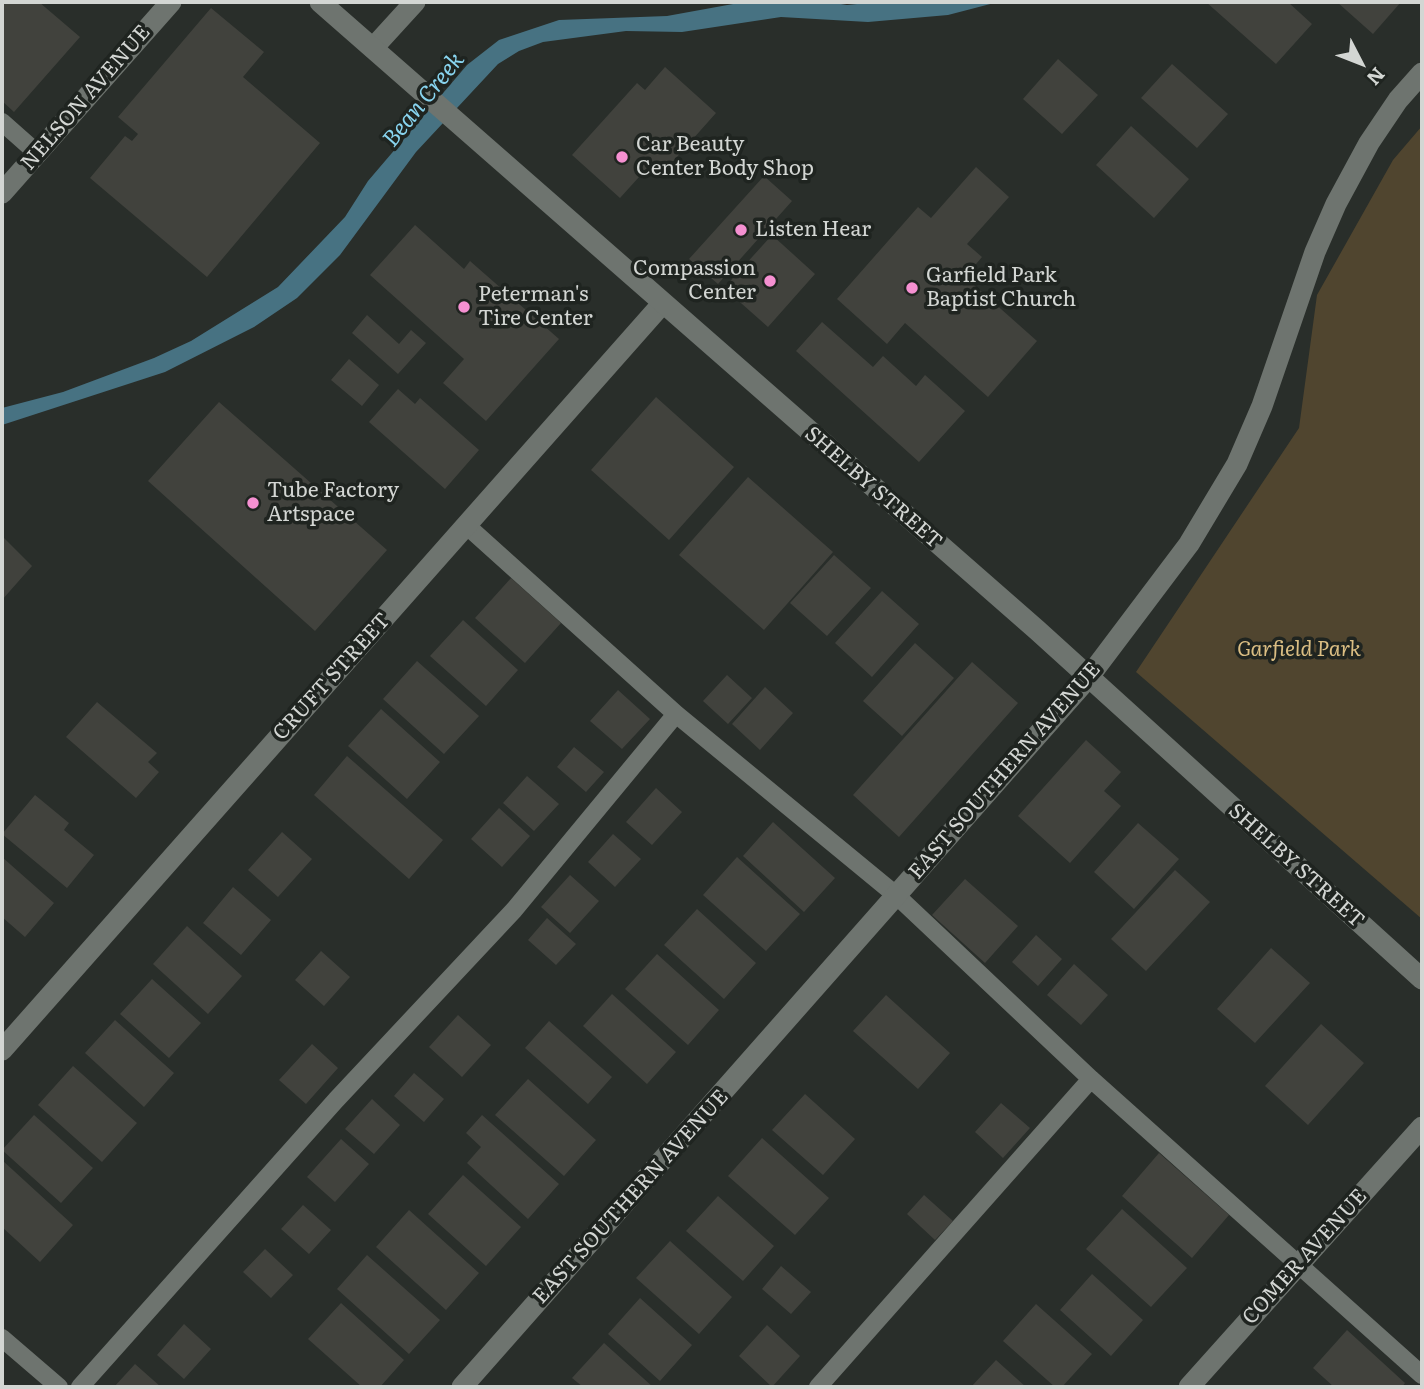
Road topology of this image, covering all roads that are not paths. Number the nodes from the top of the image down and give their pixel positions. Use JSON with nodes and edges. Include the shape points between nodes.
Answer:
{"nodes":[{"id":1,"x":171,"y":2,"type":"edge"},
{"id":2,"x":320,"y":2,"type":"edge"},
{"id":3,"x":415,"y":2,"type":"edge"},
{"id":4,"x":373,"y":48,"type":"junction"},
{"id":5,"x":1422,"y":73,"type":"edge"},
{"id":6,"x":2,"y":122,"type":"edge"},
{"id":7,"x":37,"y":153,"type":"junction"},
{"id":8,"x":2,"y":193,"type":"edge"},
{"id":9,"x":662,"y":304,"type":"junction"},
{"id":10,"x":466,"y":525,"type":"junction"},
{"id":11,"x":1088,"y":678,"type":"junction"},
{"id":12,"x":676,"y":714,"type":"junction"},
{"id":13,"x":897,"y":896,"type":"junction"},
{"id":14,"x":1422,"y":979,"type":"edge"},
{"id":15,"x":2,"y":1050,"type":"edge"},
{"id":16,"x":1091,"y":1079,"type":"junction"},
{"id":17,"x":1422,"y":1127,"type":"edge"},
{"id":18,"x":1300,"y":1263,"type":"junction"},
{"id":19,"x":2,"y":1338,"type":"edge"},
{"id":20,"x":1422,"y":1376,"type":"edge"},
{"id":21,"x":59,"y":1387,"type":"edge"},
{"id":22,"x":80,"y":1387,"type":"edge"},
{"id":23,"x":462,"y":1387,"type":"edge"},
{"id":24,"x":818,"y":1387,"type":"edge"},
{"id":25,"x":1189,"y":1387,"type":"edge"}],
"edges":[{"from":1,"to":7,"type":"street","name":"NELSON AVENUE"},
{"from":2,"to":4,"type":"street","name":"SHELBY STREET"},
{"from":3,"to":4,"type":"street"},
{"from":4,"to":9,"type":"street","name":"SHELBY STREET"},
{"from":5,"to":11,"type":"street","name":"EAST SOUTHERN AVENUE","via":[[1369,143],[1336,204],[1237,464],[1189,544]]},
{"from":6,"to":7,"type":"lane"},
{"from":7,"to":8,"type":"street","name":"NELSON AVENUE"},
{"from":9,"to":10,"type":"street","name":"CRUFT STREET"},
{"from":9,"to":11,"type":"street","name":"SHELBY STREET"},
{"from":10,"to":12,"type":"lane"},
{"from":10,"to":15,"type":"street","name":"CRUFT STREET"},
{"from":11,"to":13,"type":"street","name":"EAST SOUTHERN AVENUE"},
{"from":11,"to":14,"type":"street","name":"SHELBY STREET"},
{"from":12,"to":13,"type":"lane"},
{"from":12,"to":22,"type":"lane","via":[[514,910],[336,1100]]},
{"from":13,"to":16,"type":"lane"},
{"from":13,"to":23,"type":"street","name":"EAST SOUTHERN AVENUE"},
{"from":16,"to":18,"type":"lane"},
{"from":16,"to":24,"type":"lane"},
{"from":17,"to":18,"type":"street","name":"COMER AVENUE"},
{"from":18,"to":20,"type":"lane"},
{"from":18,"to":25,"type":"street","name":"COMER AVENUE"},
{"from":19,"to":21,"type":"lane"}]}
